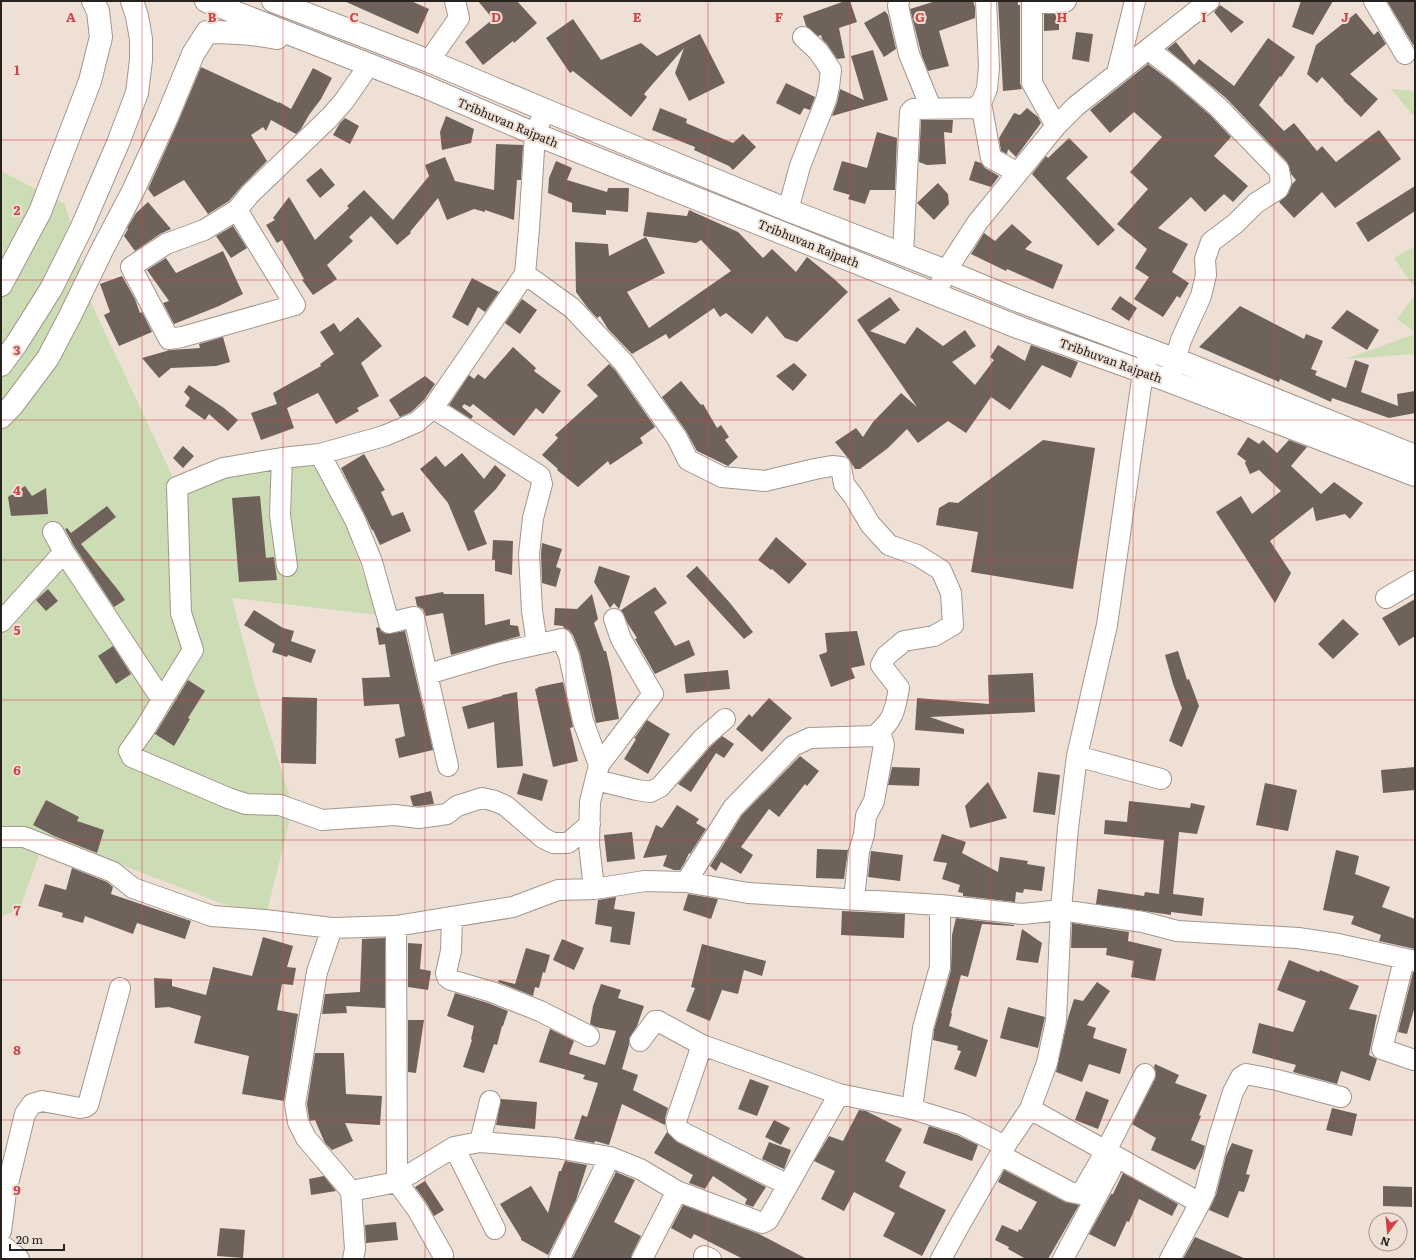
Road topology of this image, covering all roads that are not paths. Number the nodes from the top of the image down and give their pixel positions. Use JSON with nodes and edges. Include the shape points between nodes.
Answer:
{"nodes":[{"id":1,"x":93,"y":1,"type":"edge"},
{"id":2,"x":132,"y":1,"type":"edge"},
{"id":3,"x":206,"y":1,"type":"edge"},
{"id":4,"x":273,"y":1,"type":"edge"},
{"id":5,"x":455,"y":1,"type":"edge"},
{"id":6,"x":899,"y":1,"type":"edge"},
{"id":7,"x":986,"y":1,"type":"edge"},
{"id":8,"x":1066,"y":1,"type":"edge"},
{"id":9,"x":1135,"y":1,"type":"edge"},
{"id":10,"x":1209,"y":1,"type":"edge"},
{"id":11,"x":1374,"y":1,"type":"edge"},
{"id":12,"x":1032,"y":2,"type":"edge"},
{"id":13,"x":803,"y":37,"type":"dead end"},
{"id":14,"x":1148,"y":49,"type":"junction"},
{"id":15,"x":329,"y":50,"type":"junction"},
{"id":16,"x":1405,"y":54,"type":"dead end"},
{"id":17,"x":429,"y":61,"type":"junction"},
{"id":18,"x":369,"y":65,"type":"junction"},
{"id":19,"x":1118,"y":73,"type":"junction"},
{"id":20,"x":981,"y":103,"type":"junction"},
{"id":21,"x":931,"y":108,"type":"junction"},
{"id":22,"x":545,"y":110,"type":"junction"},
{"id":23,"x":1056,"y":126,"type":"junction"},
{"id":24,"x":535,"y":134,"type":"junction"},
{"id":25,"x":1018,"y":173,"type":"junction"},
{"id":26,"x":237,"y":210,"type":"junction"},
{"id":27,"x":788,"y":210,"type":"junction"},
{"id":28,"x":903,"y":255,"type":"junction"},
{"id":29,"x":946,"y":270,"type":"junction"},
{"id":30,"x":525,"y":274,"type":"junction"},
{"id":31,"x":1,"y":285,"type":"edge"},
{"id":32,"x":936,"y":294,"type":"junction"},
{"id":33,"x":1151,"y":350,"type":"junction"},
{"id":34,"x":1,"y":365,"type":"edge"},
{"id":35,"x":1172,"y":371,"type":"junction"},
{"id":36,"x":1143,"y":372,"type":"junction"},
{"id":37,"x":433,"y":408,"type":"junction"},
{"id":38,"x":1,"y":417,"type":"edge"},
{"id":39,"x":320,"y":454,"type":"junction"},
{"id":40,"x":1415,"y":456,"type":"edge"},
{"id":41,"x":282,"y":458,"type":"junction"},
{"id":42,"x":1415,"y":475,"type":"edge"},
{"id":43,"x":53,"y":532,"type":"dead end"},
{"id":44,"x":64,"y":552,"type":"junction"},
{"id":45,"x":287,"y":566,"type":"dead end"},
{"id":46,"x":1415,"y":581,"type":"edge"},
{"id":47,"x":1386,"y":598,"type":"dead end"},
{"id":48,"x":614,"y":619,"type":"dead end"},
{"id":49,"x":1,"y":622,"type":"edge"},
{"id":50,"x":537,"y":644,"type":"junction"},
{"id":51,"x":428,"y":674,"type":"junction"},
{"id":52,"x":162,"y":700,"type":"junction"},
{"id":53,"x":725,"y":718,"type":"dead end"},
{"id":54,"x":880,"y":731,"type":"junction"},
{"id":55,"x":1077,"y":756,"type":"junction"},
{"id":56,"x":448,"y":766,"type":"dead end"},
{"id":57,"x":598,"y":773,"type":"junction"},
{"id":58,"x":1161,"y":779,"type":"dead end"},
{"id":59,"x":590,"y":824,"type":"junction"},
{"id":60,"x":1,"y":837,"type":"edge"},
{"id":61,"x":686,"y":882,"type":"junction"},
{"id":62,"x":594,"y":889,"type":"junction"},
{"id":63,"x":854,"y":899,"type":"junction"},
{"id":64,"x":940,"y":905,"type":"junction"},
{"id":65,"x":1061,"y":910,"type":"junction"},
{"id":66,"x":452,"y":917,"type":"junction"},
{"id":67,"x":396,"y":926,"type":"junction"},
{"id":68,"x":332,"y":928,"type":"junction"},
{"id":69,"x":1409,"y":960,"type":"edge"},
{"id":70,"x":120,"y":988,"type":"dead end"},
{"id":71,"x":589,"y":1036,"type":"dead end"},
{"id":72,"x":640,"y":1041,"type":"dead end"},
{"id":73,"x":702,"y":1045,"type":"junction"},
{"id":74,"x":1414,"y":1060,"type":"dead end"},
{"id":75,"x":1145,"y":1074,"type":"dead end"},
{"id":76,"x":839,"y":1094,"type":"junction"},
{"id":77,"x":1341,"y":1097,"type":"dead end"},
{"id":78,"x":490,"y":1101,"type":"dead end"},
{"id":79,"x":912,"y":1109,"type":"junction"},
{"id":80,"x":1030,"y":1109,"type":"junction"},
{"id":81,"x":480,"y":1142,"type":"junction"},
{"id":82,"x":454,"y":1147,"type":"junction"},
{"id":83,"x":1003,"y":1151,"type":"junction"},
{"id":84,"x":1112,"y":1154,"type":"junction"},
{"id":85,"x":610,"y":1157,"type":"junction"},
{"id":86,"x":397,"y":1182,"type":"junction"},
{"id":87,"x":788,"y":1185,"type":"junction"},
{"id":88,"x":678,"y":1190,"type":"junction"},
{"id":89,"x":351,"y":1191,"type":"junction"},
{"id":90,"x":1200,"y":1203,"type":"junction"},
{"id":91,"x":495,"y":1229,"type":"dead end"},
{"id":92,"x":1,"y":1231,"type":"edge"},
{"id":93,"x":1,"y":1244,"type":"edge"},
{"id":94,"x":443,"y":1255,"type":"dead end"},
{"id":95,"x":19,"y":1259,"type":"edge"},
{"id":96,"x":353,"y":1259,"type":"edge"},
{"id":97,"x":559,"y":1259,"type":"edge"},
{"id":98,"x":642,"y":1259,"type":"edge"},
{"id":99,"x":942,"y":1259,"type":"edge"},
{"id":100,"x":1063,"y":1259,"type":"edge"},
{"id":101,"x":1170,"y":1259,"type":"edge"}],
"edges":[{"from":1,"to":31,"type":"highway","via":[[98,11],[101,37],[90,81],[40,212]]},
{"from":2,"to":34,"type":"highway","via":[[141,39],[137,93],[81,229],[58,276]]},
{"from":3,"to":15,"type":"highway","name":"Tribhuvan Rajpath"},
{"from":4,"to":17,"type":"highway","name":"Tribhuvan Rajpath"},
{"from":5,"to":17,"type":"street","via":[[459,18]]},
{"from":6,"to":21,"type":"street","via":[[909,54]]},
{"from":7,"to":20,"type":"street","via":[[989,67],[987,89]]},
{"from":8,"to":12,"type":"street"},
{"from":9,"to":19,"type":"street"},
{"from":10,"to":14,"type":"street"},
{"from":11,"to":16,"type":"street"},
{"from":12,"to":23,"type":"street","via":[[1032,83]]},
{"from":13,"to":27,"type":"street","via":[[818,50],[831,70],[826,100],[800,166]]},
{"from":14,"to":19,"type":"street"},
{"from":14,"to":35,"type":"street","via":[[1179,72],[1218,107],[1278,170],[1280,182],[1278,189],[1256,203],[1236,223],[1211,242],[1205,259],[1206,275],[1201,296],[1181,340]]},
{"from":15,"to":18,"type":"highway","name":"Tribhuvan Rajpath"},
{"from":15,"to":38,"type":"highway","via":[[267,36],[207,32],[193,54],[133,191],[48,358]]},
{"from":17,"to":22,"type":"highway","name":"Tribhuvan Rajpath"},
{"from":18,"to":24,"type":"highway","name":"Tribhuvan Rajpath"},
{"from":18,"to":26,"type":"street","via":[[330,117],[250,194]]},
{"from":19,"to":23,"type":"street","via":[[1076,106]]},
{"from":20,"to":21,"type":"street","via":[[974,108]]},
{"from":20,"to":25,"type":"street","via":[[991,158]]},
{"from":21,"to":28,"type":"street","via":[[913,109],[910,112]]},
{"from":22,"to":24,"type":"street"},
{"from":22,"to":27,"type":"highway","name":"Tribhuvan Rajpath"},
{"from":23,"to":25,"type":"street"},
{"from":24,"to":30,"type":"street"},
{"from":24,"to":32,"type":"highway","name":"Tribhuvan Rajpath"},
{"from":25,"to":29,"type":"street","via":[[977,223]]},
{"from":26,"to":26,"type":"street","via":[[295,304],[182,338],[169,339],[131,267],[166,244],[204,230]]},
{"from":27,"to":28,"type":"highway","name":"Tribhuvan Rajpath"},
{"from":28,"to":29,"type":"highway","name":"Tribhuvan Rajpath"},
{"from":29,"to":32,"type":"street"},
{"from":29,"to":33,"type":"highway","name":"Tribhuvan Rajpath","via":[[1019,301]]},
{"from":30,"to":37,"type":"street"},
{"from":30,"to":54,"type":"street","via":[[572,308],[624,363],[677,438],[688,460],[722,477],[765,481],[815,469],[841,467],[844,484],[870,524],[889,545],[917,555],[941,570],[951,593],[953,625],[934,636],[904,641],[886,656],[881,665],[899,688],[890,719]]},
{"from":32,"to":36,"type":"highway","name":"Tribhuvan Rajpath","via":[[1020,328]]},
{"from":33,"to":35,"type":"highway","name":"Tribhuvan Rajpath"},
{"from":33,"to":36,"type":"street"},
{"from":35,"to":36,"type":"highway","name":"Tribhuvan Rajpath"},
{"from":35,"to":40,"type":"highway","name":"Tribhuvan Rajpath"},
{"from":35,"to":42,"type":"highway","name":"Tribhuvan Rajpath"},
{"from":36,"to":55,"type":"street","via":[[1107,625]]},
{"from":37,"to":39,"type":"street","via":[[417,422],[384,436]]},
{"from":37,"to":50,"type":"street","via":[[540,476],[542,484],[533,518],[529,554],[532,611]]},
{"from":39,"to":41,"type":"street"},
{"from":39,"to":51,"type":"street","via":[[355,520],[369,555],[389,623],[414,617]]},
{"from":41,"to":45,"type":"street","via":[[280,515]]},
{"from":41,"to":52,"type":"street","via":[[223,468],[177,486],[181,613],[193,650]]},
{"from":43,"to":44,"type":"street"},
{"from":44,"to":49,"type":"street"},
{"from":44,"to":52,"type":"street"},
{"from":46,"to":47,"type":"street"},
{"from":48,"to":57,"type":"street","via":[[621,639],[653,694]]},
{"from":50,"to":51,"type":"street"},
{"from":50,"to":57,"type":"street","via":[[562,639],[569,656],[583,721]]},
{"from":51,"to":56,"type":"street"},
{"from":52,"to":59,"type":"street","via":[[129,751],[132,757],[246,804],[280,805],[322,820],[395,815],[419,818],[447,814],[458,806],[482,798],[506,806],[543,838],[553,843],[568,843]]},
{"from":53,"to":57,"type":"street","via":[[703,738],[660,787],[650,792],[637,790]]},
{"from":54,"to":61,"type":"street","via":[[875,736],[810,738],[793,746],[733,808]]},
{"from":54,"to":63,"type":"street","via":[[884,745],[883,753],[874,801],[866,816],[859,851]]},
{"from":55,"to":58,"type":"street"},
{"from":55,"to":65,"type":"street"},
{"from":57,"to":59,"type":"street","via":[[590,802]]},
{"from":59,"to":62,"type":"street","via":[[589,844]]},
{"from":60,"to":68,"type":"street","via":[[24,837],[113,872],[133,888],[212,916]]},
{"from":61,"to":62,"type":"street","via":[[645,881]]},
{"from":61,"to":63,"type":"street","via":[[748,893]]},
{"from":62,"to":66,"type":"street","via":[[558,890],[513,907]]},
{"from":63,"to":64,"type":"street"},
{"from":64,"to":65,"type":"street","via":[[1022,914]]},
{"from":64,"to":79,"type":"street","via":[[940,967],[923,1028]]},
{"from":65,"to":69,"type":"street","via":[[1143,922],[1177,931],[1298,938]]},
{"from":65,"to":80,"type":"street","via":[[1056,1021],[1047,1063]]},
{"from":66,"to":67,"type":"street"},
{"from":66,"to":71,"type":"street","via":[[451,951],[446,973],[451,980],[492,992],[540,1011]]},
{"from":67,"to":68,"type":"street"},
{"from":67,"to":86,"type":"street"},
{"from":68,"to":89,"type":"street","via":[[317,972],[295,1104],[298,1122],[306,1138]]},
{"from":69,"to":74,"type":"street","via":[[1382,1049]]},
{"from":70,"to":92,"type":"street","via":[[88,1105],[80,1108],[42,1101],[32,1104],[25,1114],[6,1192]]},
{"from":72,"to":73,"type":"street","via":[[655,1020]]},
{"from":73,"to":76,"type":"street"},
{"from":73,"to":87,"type":"street","via":[[676,1121],[677,1128]]},
{"from":75,"to":84,"type":"street"},
{"from":76,"to":79,"type":"street"},
{"from":76,"to":87,"type":"street"},
{"from":77,"to":90,"type":"street","via":[[1277,1080],[1246,1074],[1241,1077],[1233,1092]]},
{"from":78,"to":81,"type":"street"},
{"from":79,"to":83,"type":"street","via":[[961,1124]]},
{"from":80,"to":83,"type":"street"},
{"from":80,"to":84,"type":"street"},
{"from":81,"to":82,"type":"street"},
{"from":81,"to":85,"type":"street","via":[[556,1148]]},
{"from":82,"to":86,"type":"street"},
{"from":82,"to":91,"type":"street"},
{"from":83,"to":84,"type":"street","via":[[1077,1194],[1082,1194]]},
{"from":83,"to":99,"type":"street","via":[[958,1226]]},
{"from":84,"to":90,"type":"street"},
{"from":84,"to":100,"type":"street"},
{"from":85,"to":88,"type":"street","via":[[640,1169]]},
{"from":85,"to":97,"type":"street"},
{"from":86,"to":89,"type":"street"},
{"from":86,"to":94,"type":"street","via":[[417,1209]]},
{"from":87,"to":88,"type":"street","via":[[768,1220],[762,1223]]},
{"from":88,"to":98,"type":"street"},
{"from":89,"to":96,"type":"street","via":[[355,1249]]},
{"from":90,"to":101,"type":"street"},
{"from":93,"to":95,"type":"street"}]}
